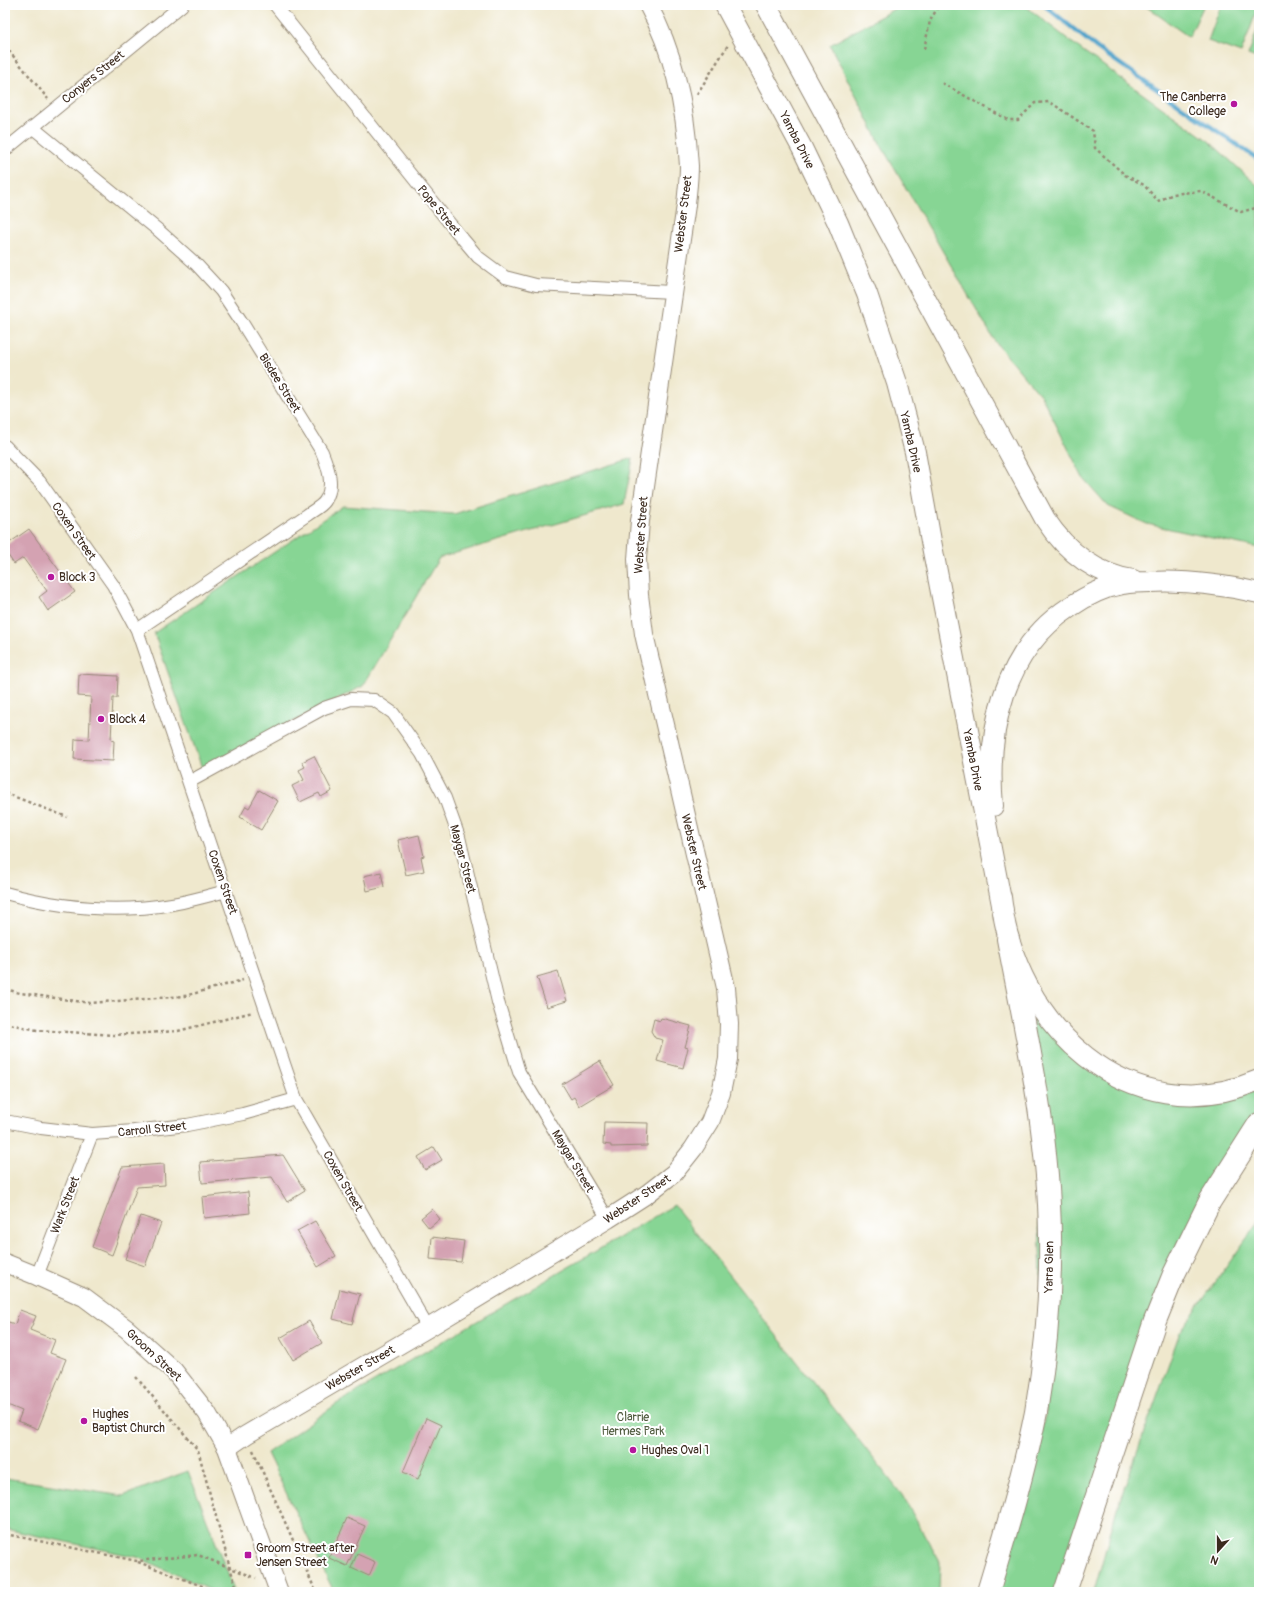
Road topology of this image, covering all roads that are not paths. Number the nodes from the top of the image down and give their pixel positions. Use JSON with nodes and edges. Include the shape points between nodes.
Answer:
{"nodes":[{"id":1,"x":182,"y":5,"type":"edge"},
{"id":2,"x":275,"y":5,"type":"edge"},
{"id":3,"x":648,"y":5,"type":"edge"},
{"id":4,"x":725,"y":5,"type":"edge"},
{"id":5,"x":766,"y":5,"type":"edge"},
{"id":6,"x":32,"y":127,"type":"junction"},
{"id":7,"x":5,"y":150,"type":"edge"},
{"id":8,"x":672,"y":292,"type":"junction"},
{"id":9,"x":5,"y":446,"type":"edge"},
{"id":10,"x":1149,"y":582,"type":"junction"},
{"id":11,"x":1259,"y":593,"type":"edge"},
{"id":12,"x":137,"y":630,"type":"junction"},
{"id":13,"x":189,"y":782,"type":"junction"},
{"id":14,"x":226,"y":891,"type":"junction"},
{"id":15,"x":5,"y":893,"type":"edge"},
{"id":16,"x":1003,"y":910,"type":"junction"},
{"id":17,"x":1008,"y":939,"type":"junction"},
{"id":18,"x":1259,"y":1080,"type":"edge"},
{"id":19,"x":296,"y":1099,"type":"junction"},
{"id":20,"x":5,"y":1121,"type":"edge"},
{"id":21,"x":1259,"y":1124,"type":"edge"},
{"id":22,"x":92,"y":1134,"type":"junction"},
{"id":23,"x":1259,"y":1140,"type":"edge"},
{"id":24,"x":608,"y":1220,"type":"junction"},
{"id":25,"x":5,"y":1264,"type":"edge"},
{"id":26,"x":38,"y":1276,"type":"junction"},
{"id":27,"x":428,"y":1328,"type":"junction"},
{"id":28,"x":1135,"y":1380,"type":"junction"},
{"id":29,"x":227,"y":1448,"type":"junction"},
{"id":30,"x":279,"y":1592,"type":"edge"},
{"id":31,"x":988,"y":1592,"type":"edge"},
{"id":32,"x":1065,"y":1592,"type":"edge"}],
"edges":[{"from":1,"to":6,"type":"street","name":"Conyers Street"},
{"from":2,"to":8,"type":"street","name":"Pope Street","via":[[478,257],[505,277],[536,285]]},
{"from":3,"to":8,"type":"street","name":"Webster Street","via":[[660,27],[677,81],[689,167],[686,205]]},
{"from":4,"to":16,"type":"main road","name":"Yamba Drive","via":[[802,148],[838,223],[867,294],[897,383],[915,452]]},
{"from":5,"to":10,"type":"main road","via":[[1045,519],[1062,542],[1085,562],[1121,578]]},
{"from":6,"to":7,"type":"street","name":"Conyers Street"},
{"from":6,"to":12,"type":"street","name":"Bisdee Street","via":[[158,230],[196,264],[221,291],[322,452],[329,470],[330,488],[325,501],[301,520]]},
{"from":8,"to":24,"type":"street","name":"Webster Street","via":[[640,521],[637,559],[639,595],[644,634],[726,988],[730,1024],[728,1059],[721,1094],[710,1122],[693,1149],[674,1173]]},
{"from":9,"to":12,"type":"street","name":"Coxen Street","via":[[40,482],[113,586]]},
{"from":10,"to":11,"type":"main road","via":[[1189,581]]},
{"from":10,"to":16,"type":"main road","via":[[1114,586],[1092,594],[1066,610],[1027,647],[1009,678],[998,714],[991,763],[992,801]]},
{"from":12,"to":13,"type":"street","name":"Coxen Street"},
{"from":13,"to":14,"type":"street","name":"Coxen Street"},
{"from":13,"to":24,"type":"street","name":"Maygar Street","via":[[324,708],[351,699],[374,700],[393,713],[422,754],[445,798],[459,837],[496,995],[519,1072]]},
{"from":14,"to":15,"type":"street","via":[[172,904],[125,910],[86,909],[37,902]]},
{"from":14,"to":19,"type":"street","name":"Coxen Street"},
{"from":16,"to":17,"type":"main road"},
{"from":17,"to":18,"type":"main road","via":[[1028,986],[1050,1021],[1073,1046],[1098,1066],[1140,1086],[1189,1094],[1220,1092]]},
{"from":17,"to":31,"type":"highway","name":"Yarra Glen","via":[[1038,1103],[1047,1179],[1050,1274],[1046,1341],[1036,1412],[1018,1489]]},
{"from":19,"to":22,"type":"street","name":"Carroll Street","via":[[187,1126]]},
{"from":19,"to":27,"type":"street","name":"Coxen Street"},
{"from":20,"to":22,"type":"street","name":"Carroll Street"},
{"from":21,"to":28,"type":"highway","via":[[1210,1201],[1187,1245],[1155,1321]]},
{"from":22,"to":26,"type":"street","name":"Wark Street"},
{"from":23,"to":28,"type":"highway","via":[[1218,1203],[1193,1249],[1162,1313]]},
{"from":24,"to":27,"type":"street","name":"Webster Street"},
{"from":25,"to":26,"type":"street","name":"Groom Street"},
{"from":26,"to":29,"type":"street","name":"Groom Street","via":[[84,1297],[174,1371],[207,1413]]},
{"from":27,"to":29,"type":"street","name":"Webster Street"},
{"from":28,"to":32,"type":"highway"},
{"from":29,"to":30,"type":"street","name":"Groom Street","bridge":true}]}
